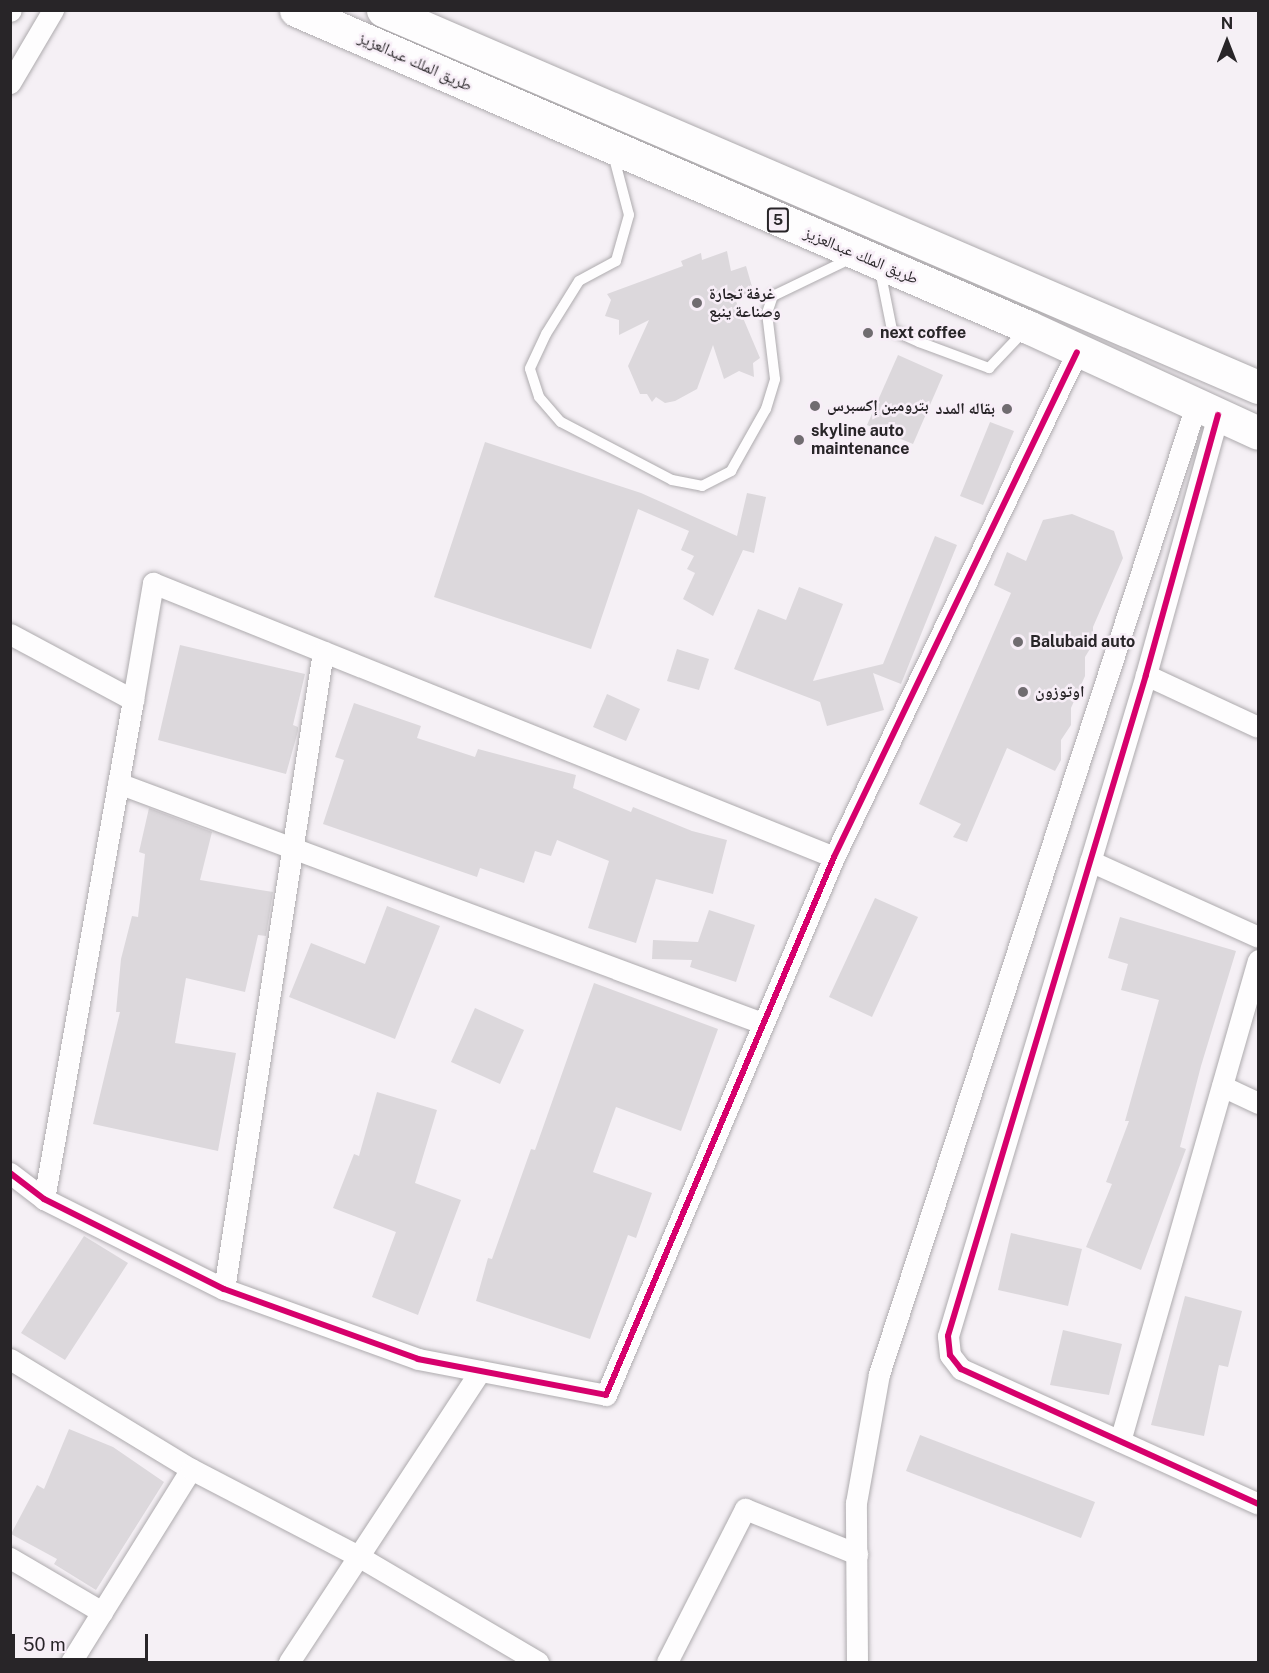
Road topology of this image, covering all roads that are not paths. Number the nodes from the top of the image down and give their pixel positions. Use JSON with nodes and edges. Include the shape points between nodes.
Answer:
{"nodes":[{"id":1,"x":53,"y":10,"type":"edge"},
{"id":2,"x":296,"y":10,"type":"edge"},
{"id":3,"x":384,"y":10,"type":"edge"},
{"id":4,"x":10,"y":83,"type":"edge"},
{"id":5,"x":612,"y":148,"type":"junction"},
{"id":6,"x":868,"y":260,"type":"junction"},
{"id":7,"x":1028,"y":327,"type":"junction"},
{"id":8,"x":1077,"y":352,"type":"junction"},
{"id":9,"x":1258,"y":387,"type":"edge"},
{"id":10,"x":1207,"y":410,"type":"junction"},
{"id":11,"x":1258,"y":433,"type":"edge"},
{"id":12,"x":10,"y":634,"type":"edge"},
{"id":13,"x":323,"y":652,"type":"junction"},
{"id":14,"x":1146,"y":675,"type":"junction"},
{"id":15,"x":133,"y":700,"type":"junction"},
{"id":16,"x":1258,"y":727,"type":"edge"},
{"id":17,"x":118,"y":783,"type":"junction"},
{"id":18,"x":292,"y":849,"type":"junction"},
{"id":19,"x":834,"y":857,"type":"junction"},
{"id":20,"x":1090,"y":861,"type":"junction"},
{"id":21,"x":1258,"y":937,"type":"edge"},
{"id":22,"x":1258,"y":960,"type":"edge"},
{"id":23,"x":762,"y":1023,"type":"junction"},
{"id":24,"x":1222,"y":1086,"type":"junction"},
{"id":25,"x":1258,"y":1103,"type":"edge"},
{"id":26,"x":11,"y":1175,"type":"edge"},
{"id":27,"x":44,"y":1199,"type":"junction"},
{"id":28,"x":224,"y":1289,"type":"junction"},
{"id":29,"x":10,"y":1359,"type":"edge"},
{"id":30,"x":480,"y":1371,"type":"junction"},
{"id":31,"x":1120,"y":1441,"type":"junction"},
{"id":32,"x":191,"y":1469,"type":"junction"},
{"id":33,"x":1258,"y":1504,"type":"edge"},
{"id":34,"x":857,"y":1554,"type":"junction"},
{"id":35,"x":358,"y":1556,"type":"junction"},
{"id":36,"x":10,"y":1558,"type":"edge"},
{"id":37,"x":102,"y":1612,"type":"junction"},
{"id":38,"x":71,"y":1662,"type":"edge"},
{"id":39,"x":289,"y":1662,"type":"edge"},
{"id":40,"x":538,"y":1662,"type":"edge"},
{"id":41,"x":667,"y":1662,"type":"edge"},
{"id":42,"x":857,"y":1662,"type":"edge"}],
"edges":[{"from":1,"to":4,"type":"street"},
{"from":2,"to":5,"type":"highway","name":"طريق الملك عبدالعزيز","number":"5"},
{"from":3,"to":9,"type":"highway","name":"طريق الملك عبدالعزيز","number":"5"},
{"from":5,"to":6,"type":"highway","name":"طريق الملك عبدالعزيز","number":"5"},
{"from":5,"to":6,"type":"lane","via":[[629,215],[616,261],[579,281],[546,334],[530,369],[539,397],[561,422],[672,480],[702,486],[731,471],[766,409],[775,379],[767,313],[773,296]]},
{"from":6,"to":7,"type":"highway","name":"طريق الملك عبدالعزيز","number":"5"},
{"from":6,"to":7,"type":"lane","via":[[892,330],[919,342],[988,368]]},
{"from":7,"to":8,"type":"highway","name":"طريق الملك عبدالعزيز","number":"5"},
{"from":8,"to":10,"type":"highway","name":"طريق الملك عبدالعزيز","number":"5"},
{"from":8,"to":19,"type":"street"},
{"from":10,"to":11,"type":"highway","name":"طريق الملك عبدالعزيز","number":"5"},
{"from":10,"to":14,"type":"street"},
{"from":10,"to":34,"type":"street","via":[[879,1374],[856,1503]]},
{"from":12,"to":15,"type":"street"},
{"from":13,"to":15,"type":"street","via":[[153,584]]},
{"from":13,"to":18,"type":"street"},
{"from":13,"to":19,"type":"street"},
{"from":14,"to":16,"type":"street"},
{"from":14,"to":20,"type":"street"},
{"from":15,"to":17,"type":"street"},
{"from":17,"to":18,"type":"street"},
{"from":17,"to":27,"type":"street"},
{"from":18,"to":23,"type":"street"},
{"from":18,"to":28,"type":"street"},
{"from":19,"to":23,"type":"street"},
{"from":20,"to":21,"type":"street"},
{"from":20,"to":31,"type":"street","via":[[948,1336],[950,1355],[961,1369]]},
{"from":22,"to":24,"type":"street"},
{"from":23,"to":30,"type":"street","via":[[606,1395]]},
{"from":24,"to":25,"type":"street"},
{"from":24,"to":31,"type":"street"},
{"from":26,"to":27,"type":"street"},
{"from":27,"to":28,"type":"street"},
{"from":28,"to":30,"type":"street","via":[[418,1359]]},
{"from":29,"to":32,"type":"street"},
{"from":30,"to":35,"type":"street"},
{"from":31,"to":33,"type":"street"},
{"from":32,"to":35,"type":"street"},
{"from":32,"to":37,"type":"street"},
{"from":34,"to":41,"type":"street","via":[[745,1509]]},
{"from":34,"to":42,"type":"street"},
{"from":35,"to":39,"type":"street"},
{"from":35,"to":40,"type":"street"},
{"from":36,"to":37,"type":"street"},
{"from":37,"to":38,"type":"street"}]}
